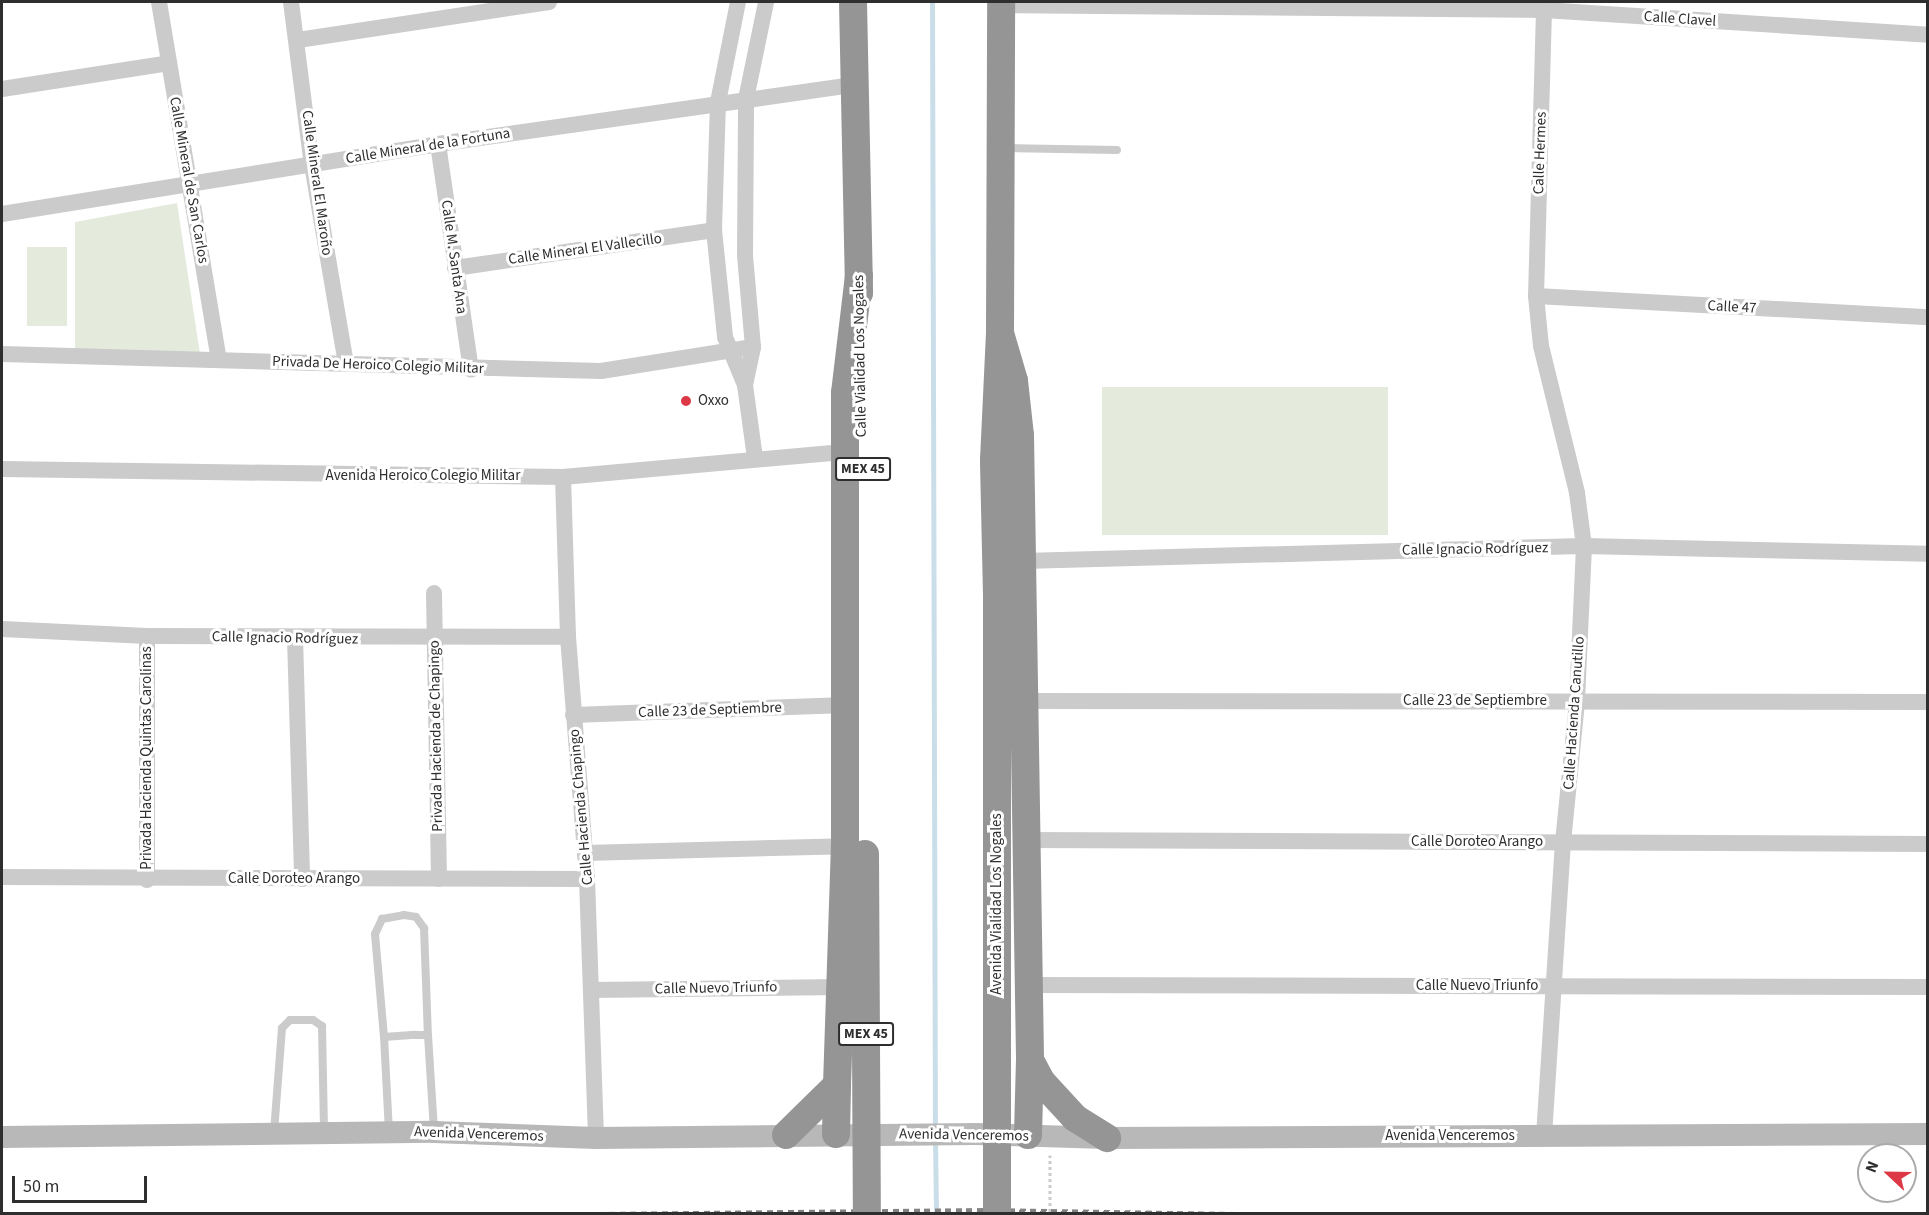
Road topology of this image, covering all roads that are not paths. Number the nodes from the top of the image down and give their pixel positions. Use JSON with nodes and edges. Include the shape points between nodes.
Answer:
{"nodes":[{"id":1,"x":159,"y":2,"type":"edge"},
{"id":2,"x":291,"y":2,"type":"edge"},
{"id":3,"x":549,"y":2,"type":"edge"},
{"id":4,"x":738,"y":2,"type":"edge"},
{"id":5,"x":766,"y":2,"type":"edge"},
{"id":6,"x":853,"y":2,"type":"edge"},
{"id":7,"x":1001,"y":3,"type":"edge"},
{"id":8,"x":1371,"y":4,"type":"edge"},
{"id":9,"x":1500,"y":5,"type":"edge"},
{"id":10,"x":1545,"y":10,"type":"junction"},
{"id":11,"x":1928,"y":35,"type":"edge"},
{"id":12,"x":298,"y":40,"type":"junction"},
{"id":13,"x":169,"y":63,"type":"junction"},
{"id":14,"x":855,"y":85,"type":"junction"},
{"id":15,"x":2,"y":89,"type":"edge"},
{"id":16,"x":746,"y":99,"type":"junction"},
{"id":17,"x":718,"y":102,"type":"junction"},
{"id":18,"x":438,"y":144,"type":"junction"},
{"id":19,"x":1001,"y":148,"type":"junction"},
{"id":20,"x":1117,"y":150,"type":"dead end"},
{"id":21,"x":312,"y":165,"type":"junction"},
{"id":22,"x":192,"y":186,"type":"junction"},
{"id":23,"x":2,"y":214,"type":"edge"},
{"id":24,"x":714,"y":230,"type":"junction"},
{"id":25,"x":455,"y":268,"type":"junction"},
{"id":26,"x":859,"y":276,"type":"junction"},
{"id":27,"x":1536,"y":296,"type":"junction"},
{"id":28,"x":1928,"y":317,"type":"edge"},
{"id":29,"x":1000,"y":333,"type":"junction"},
{"id":30,"x":753,"y":347,"type":"junction"},
{"id":31,"x":729,"y":351,"type":"junction"},
{"id":32,"x":2,"y":354,"type":"edge"},
{"id":33,"x":219,"y":359,"type":"junction"},
{"id":34,"x":346,"y":364,"type":"junction"},
{"id":35,"x":471,"y":370,"type":"junction"},
{"id":36,"x":746,"y":385,"type":"junction"},
{"id":37,"x":843,"y":452,"type":"junction"},
{"id":38,"x":755,"y":458,"type":"junction"},
{"id":39,"x":2,"y":469,"type":"edge"},
{"id":40,"x":563,"y":477,"type":"junction"},
{"id":41,"x":1584,"y":546,"type":"junction"},
{"id":42,"x":1928,"y":554,"type":"edge"},
{"id":43,"x":1023,"y":561,"type":"junction"},
{"id":44,"x":434,"y":593,"type":"dead end"},
{"id":45,"x":2,"y":629,"type":"edge"},
{"id":46,"x":147,"y":636,"type":"junction"},
{"id":47,"x":568,"y":637,"type":"junction"},
{"id":48,"x":295,"y":638,"type":"junction"},
{"id":49,"x":434,"y":639,"type":"junction"},
{"id":50,"x":1022,"y":701,"type":"junction"},
{"id":51,"x":1577,"y":702,"type":"junction"},
{"id":52,"x":1928,"y":702,"type":"edge"},
{"id":53,"x":846,"y":705,"type":"junction"},
{"id":54,"x":573,"y":715,"type":"junction"},
{"id":55,"x":1026,"y":840,"type":"junction"},
{"id":56,"x":1563,"y":842,"type":"junction"},
{"id":57,"x":1928,"y":844,"type":"edge"},
{"id":58,"x":855,"y":850,"type":"junction"},
{"id":59,"x":585,"y":853,"type":"junction"},
{"id":60,"x":2,"y":877,"type":"edge"},
{"id":61,"x":302,"y":879,"type":"junction"},
{"id":62,"x":439,"y":879,"type":"junction"},
{"id":63,"x":587,"y":879,"type":"junction"},
{"id":64,"x":147,"y":880,"type":"junction"},
{"id":65,"x":1027,"y":985,"type":"junction"},
{"id":66,"x":1553,"y":986,"type":"junction"},
{"id":67,"x":840,"y":987,"type":"junction"},
{"id":68,"x":1928,"y":987,"type":"edge"},
{"id":69,"x":591,"y":990,"type":"junction"},
{"id":70,"x":428,"y":1035,"type":"junction"},
{"id":71,"x":384,"y":1037,"type":"junction"},
{"id":72,"x":1030,"y":1060,"type":"junction"},
{"id":73,"x":837,"y":1084,"type":"junction"},
{"id":74,"x":389,"y":1132,"type":"junction"},
{"id":75,"x":434,"y":1132,"type":"junction"},
{"id":76,"x":274,"y":1133,"type":"junction"},
{"id":77,"x":324,"y":1133,"type":"junction"},
{"id":78,"x":836,"y":1134,"type":"junction"},
{"id":79,"x":1928,"y":1134,"type":"edge"},
{"id":80,"x":786,"y":1135,"type":"junction"},
{"id":81,"x":1039,"y":1135,"type":"junction"},
{"id":82,"x":1545,"y":1135,"type":"junction"},
{"id":83,"x":2,"y":1137,"type":"edge"},
{"id":84,"x":596,"y":1138,"type":"junction"},
{"id":85,"x":1107,"y":1138,"type":"junction"},
{"id":86,"x":867,"y":1214,"type":"edge"},
{"id":87,"x":997,"y":1214,"type":"edge"}],
"edges":[{"from":1,"to":13,"type":"street","name":"Calle Mineral de San Carlos"},
{"from":2,"to":12,"type":"street","name":"Calle Mineral El Maroño"},
{"from":3,"to":12,"type":"street"},
{"from":4,"to":17,"type":"street"},
{"from":5,"to":16,"type":"street"},
{"from":6,"to":14,"type":"highway","name":"Calle Vialidad Los Nogales","number":"MEX 45"},
{"from":7,"to":8,"type":"street","name":"Calle Clavel"},
{"from":7,"to":19,"type":"highway"},
{"from":8,"to":9,"type":"street","name":"Calle Clavel"},
{"from":9,"to":10,"type":"street","name":"Calle Clavel"},
{"from":10,"to":11,"type":"street","name":"Calle Clavel"},
{"from":10,"to":27,"type":"street","name":"Calle Hermes"},
{"from":12,"to":21,"type":"street","name":"Calle Mineral El Maroño"},
{"from":13,"to":15,"type":"street"},
{"from":13,"to":22,"type":"street","name":"Calle Mineral de San Carlos"},
{"from":14,"to":16,"type":"street","name":"Calle Mineral de la Fortuna"},
{"from":14,"to":26,"type":"highway","name":"Calle Vialidad Los Nogales","number":"MEX 45"},
{"from":16,"to":17,"type":"street","name":"Calle Mineral de la Fortuna"},
{"from":16,"to":30,"type":"street","via":[[745,255]]},
{"from":17,"to":18,"type":"street","name":"Calle Mineral de la Fortuna"},
{"from":17,"to":24,"type":"street"},
{"from":18,"to":21,"type":"street","name":"Calle Mineral de la Fortuna"},
{"from":18,"to":25,"type":"street","name":"Calle M. Santa Ana"},
{"from":19,"to":20,"type":"lane"},
{"from":19,"to":29,"type":"highway"},
{"from":21,"to":22,"type":"street","name":"Calle Mineral de la Fortuna"},
{"from":21,"to":34,"type":"street","name":"Calle Mineral El Maroño"},
{"from":22,"to":23,"type":"street","name":"Calle Mineral de la Fortuna"},
{"from":22,"to":33,"type":"street","name":"Calle Mineral de San Carlos"},
{"from":24,"to":25,"type":"street","name":"Calle Mineral El Vallecillo"},
{"from":24,"to":31,"type":"street","via":[[719,300]]},
{"from":25,"to":35,"type":"street","name":"Calle M. Santa Ana"},
{"from":26,"to":37,"type":"highway","via":[[845,393]]},
{"from":26,"to":58,"type":"highway","name":"Calle Vialidad Los Nogales","number":"MEX 45"},
{"from":27,"to":28,"type":"street","name":"Calle 47"},
{"from":27,"to":41,"type":"street","name":"Calle Hacienda Canutillo","via":[[1541,346],[1577,493]]},
{"from":29,"to":43,"type":"highway","via":[[1018,410]]},
{"from":29,"to":87,"type":"highway","name":"Avenida Vialidad Los Nogales","bridge":true,"via":[[994,460]]},
{"from":30,"to":31,"type":"street","name":"Privada De Heroico Colegio Militar"},
{"from":30,"to":36,"type":"street"},
{"from":31,"to":35,"type":"street","name":"Privada De Heroico Colegio Militar","via":[[601,371]]},
{"from":31,"to":36,"type":"street"},
{"from":32,"to":33,"type":"street","name":"Privada De Heroico Colegio Militar"},
{"from":33,"to":34,"type":"street","name":"Privada De Heroico Colegio Militar"},
{"from":34,"to":35,"type":"street","name":"Privada De Heroico Colegio Militar"},
{"from":36,"to":38,"type":"street"},
{"from":37,"to":38,"type":"street","name":"Avenida Heroico Colegio Militar"},
{"from":37,"to":53,"type":"highway"},
{"from":38,"to":40,"type":"street","name":"Avenida Heroico Colegio Militar"},
{"from":39,"to":40,"type":"street","name":"Avenida Heroico Colegio Militar"},
{"from":40,"to":47,"type":"street","name":"Calle Hacienda Chapingo"},
{"from":41,"to":42,"type":"street","name":"Calle Ignacio Rodríguez"},
{"from":41,"to":43,"type":"street","name":"Calle Ignacio Rodríguez"},
{"from":41,"to":51,"type":"street","name":"Calle Hacienda Canutillo"},
{"from":43,"to":50,"type":"highway"},
{"from":44,"to":49,"type":"street","name":"Privada Hacienda de Chapingo"},
{"from":45,"to":46,"type":"street","name":"Calle Ignacio Rodríguez"},
{"from":46,"to":48,"type":"street","name":"Calle Ignacio Rodríguez"},
{"from":46,"to":64,"type":"street","name":"Privada Hacienda Quintas Carolinas"},
{"from":47,"to":49,"type":"street","name":"Calle Ignacio Rodríguez"},
{"from":47,"to":54,"type":"street","name":"Calle Hacienda Chapingo"},
{"from":48,"to":49,"type":"street","name":"Calle Ignacio Rodríguez"},
{"from":48,"to":61,"type":"street"},
{"from":49,"to":62,"type":"street","name":"Privada Hacienda de Chapingo"},
{"from":50,"to":51,"type":"street","name":"Calle 23 de Septiembre"},
{"from":50,"to":55,"type":"highway"},
{"from":51,"to":52,"type":"street","name":"Calle 23 de Septiembre"},
{"from":51,"to":56,"type":"street","name":"Calle Hacienda Canutillo"},
{"from":53,"to":54,"type":"street","name":"Calle 23 de Septiembre"},
{"from":53,"to":58,"type":"highway"},
{"from":54,"to":59,"type":"street","name":"Calle Hacienda Chapingo"},
{"from":55,"to":56,"type":"street","name":"Calle Doroteo Arango"},
{"from":55,"to":65,"type":"highway"},
{"from":56,"to":57,"type":"street","name":"Calle Doroteo Arango"},
{"from":56,"to":66,"type":"street","name":"Calle Hacienda Canutillo"},
{"from":58,"to":59,"type":"street"},
{"from":58,"to":67,"type":"highway"},
{"from":58,"to":86,"type":"highway","number":"MEX 45","bridge":true},
{"from":59,"to":63,"type":"street","name":"Calle Hacienda Chapingo"},
{"from":60,"to":64,"type":"street","name":"Calle Doroteo Arango"},
{"from":61,"to":62,"type":"street","name":"Calle Doroteo Arango"},
{"from":61,"to":64,"type":"street","name":"Calle Doroteo Arango"},
{"from":62,"to":63,"type":"street","name":"Calle Doroteo Arango"},
{"from":63,"to":69,"type":"street","name":"Calle Hacienda Chapingo"},
{"from":65,"to":66,"type":"street","name":"Calle Nuevo Triunfo"},
{"from":65,"to":72,"type":"highway"},
{"from":66,"to":68,"type":"street","name":"Calle Nuevo Triunfo"},
{"from":66,"to":82,"type":"street","name":"Calle Hacienda Canutillo"},
{"from":67,"to":69,"type":"street","name":"Calle Nuevo Triunfo"},
{"from":67,"to":73,"type":"highway"},
{"from":69,"to":84,"type":"street","name":"Calle Hacienda Chapingo"},
{"from":70,"to":71,"type":"lane"},
{"from":70,"to":71,"type":"lane","via":[[424,928],[416,917],[404,915],[382,919],[375,934]]},
{"from":70,"to":75,"type":"lane"},
{"from":71,"to":74,"type":"lane"},
{"from":72,"to":81,"type":"highway"},
{"from":72,"to":85,"type":"highway","via":[[1041,1081],[1075,1118]]},
{"from":73,"to":78,"type":"highway"},
{"from":73,"to":80,"type":"highway"},
{"from":74,"to":75,"type":"street","name":"Avenida Venceremos"},
{"from":74,"to":77,"type":"street","name":"Avenida Venceremos"},
{"from":75,"to":84,"type":"street","name":"Avenida Venceremos"},
{"from":76,"to":77,"type":"street","name":"Avenida Venceremos"},
{"from":76,"to":77,"type":"lane","via":[[279,1035],[290,1020],[313,1020],[322,1026]]},
{"from":76,"to":83,"type":"street","name":"Avenida Venceremos"},
{"from":78,"to":80,"type":"street","name":"Avenida Venceremos"},
{"from":78,"to":81,"type":"street","name":"Avenida Venceremos"},
{"from":79,"to":82,"type":"street","name":"Avenida Venceremos"},
{"from":80,"to":84,"type":"street","name":"Avenida Venceremos"},
{"from":81,"to":85,"type":"street","name":"Avenida Venceremos"},
{"from":82,"to":85,"type":"street","name":"Avenida Venceremos"}]}
